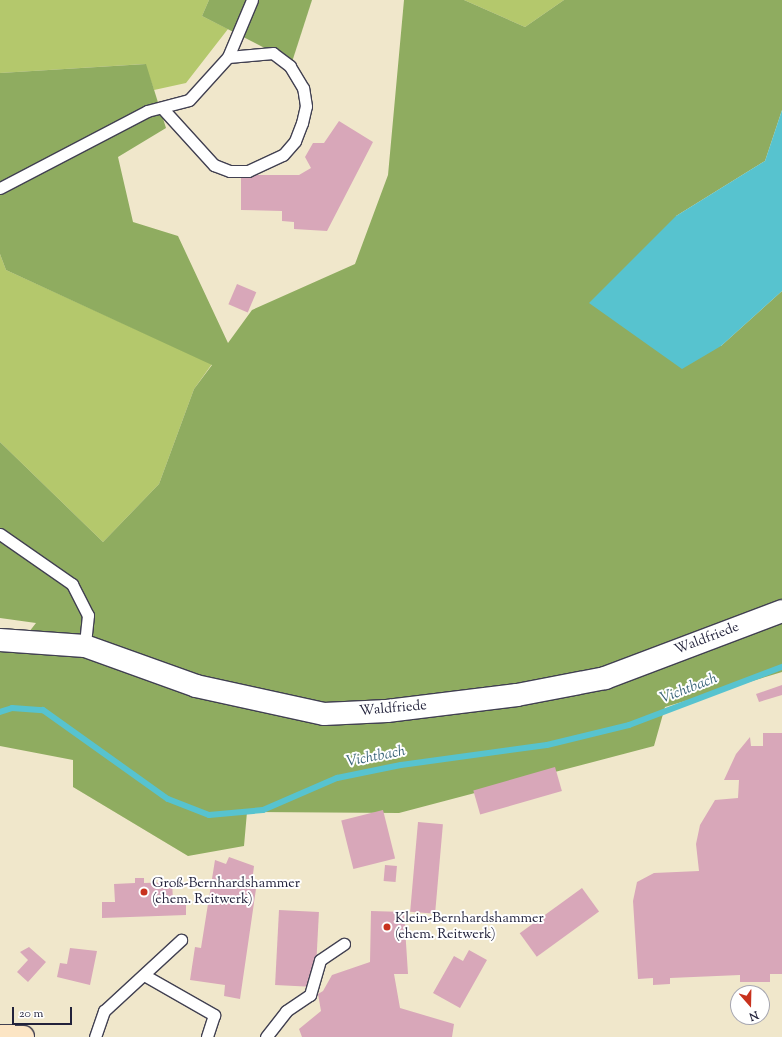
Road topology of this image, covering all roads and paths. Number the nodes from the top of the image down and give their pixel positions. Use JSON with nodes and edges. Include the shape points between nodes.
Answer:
{"nodes":[{"id":1,"x":252,"y":0,"type":"edge"},
{"id":2,"x":228,"y":57,"type":"junction"},
{"id":3,"x":163,"y":109,"type":"junction"},
{"id":4,"x":0,"y":188,"type":"edge"},
{"id":5,"x":0,"y":534,"type":"edge"},
{"id":6,"x":782,"y":611,"type":"edge"},
{"id":7,"x":0,"y":640,"type":"edge"},
{"id":8,"x":85,"y":646,"type":"junction"},
{"id":9,"x":181,"y":940,"type":"dead end"},
{"id":10,"x":344,"y":944,"type":"dead end"},
{"id":11,"x":144,"y":975,"type":"junction"},
{"id":12,"x":0,"y":1036,"type":"edge"},
{"id":13,"x":23,"y":1037,"type":"edge"},
{"id":14,"x":95,"y":1037,"type":"edge"},
{"id":15,"x":208,"y":1037,"type":"edge"},
{"id":16,"x":266,"y":1037,"type":"edge"}],
"edges":[{"from":1,"to":2,"type":"lane"},
{"from":2,"to":3,"type":"lane","via":[[189,100]]},
{"from":2,"to":3,"type":"lane","via":[[273,53],[290,66],[303,88],[306,106],[302,123],[295,141],[282,155],[248,171],[230,172],[214,165]]},
{"from":3,"to":4,"type":"lane","via":[[140,114]]},
{"from":5,"to":8,"type":"lane","via":[[72,584],[88,615]]},
{"from":6,"to":8,"type":"street","name":"Waldfriede","via":[[605,678],[517,695],[324,714],[196,686]]},
{"from":7,"to":8,"type":"street","name":"Waldfriede"},
{"from":9,"to":11,"type":"lane"},
{"from":10,"to":16,"type":"lane","via":[[320,960],[310,995],[286,1012]]},
{"from":11,"to":14,"type":"lane","via":[[104,1011]]},
{"from":11,"to":15,"type":"lane","via":[[214,1015]]},
{"from":12,"to":13,"type":"main road"}]}
